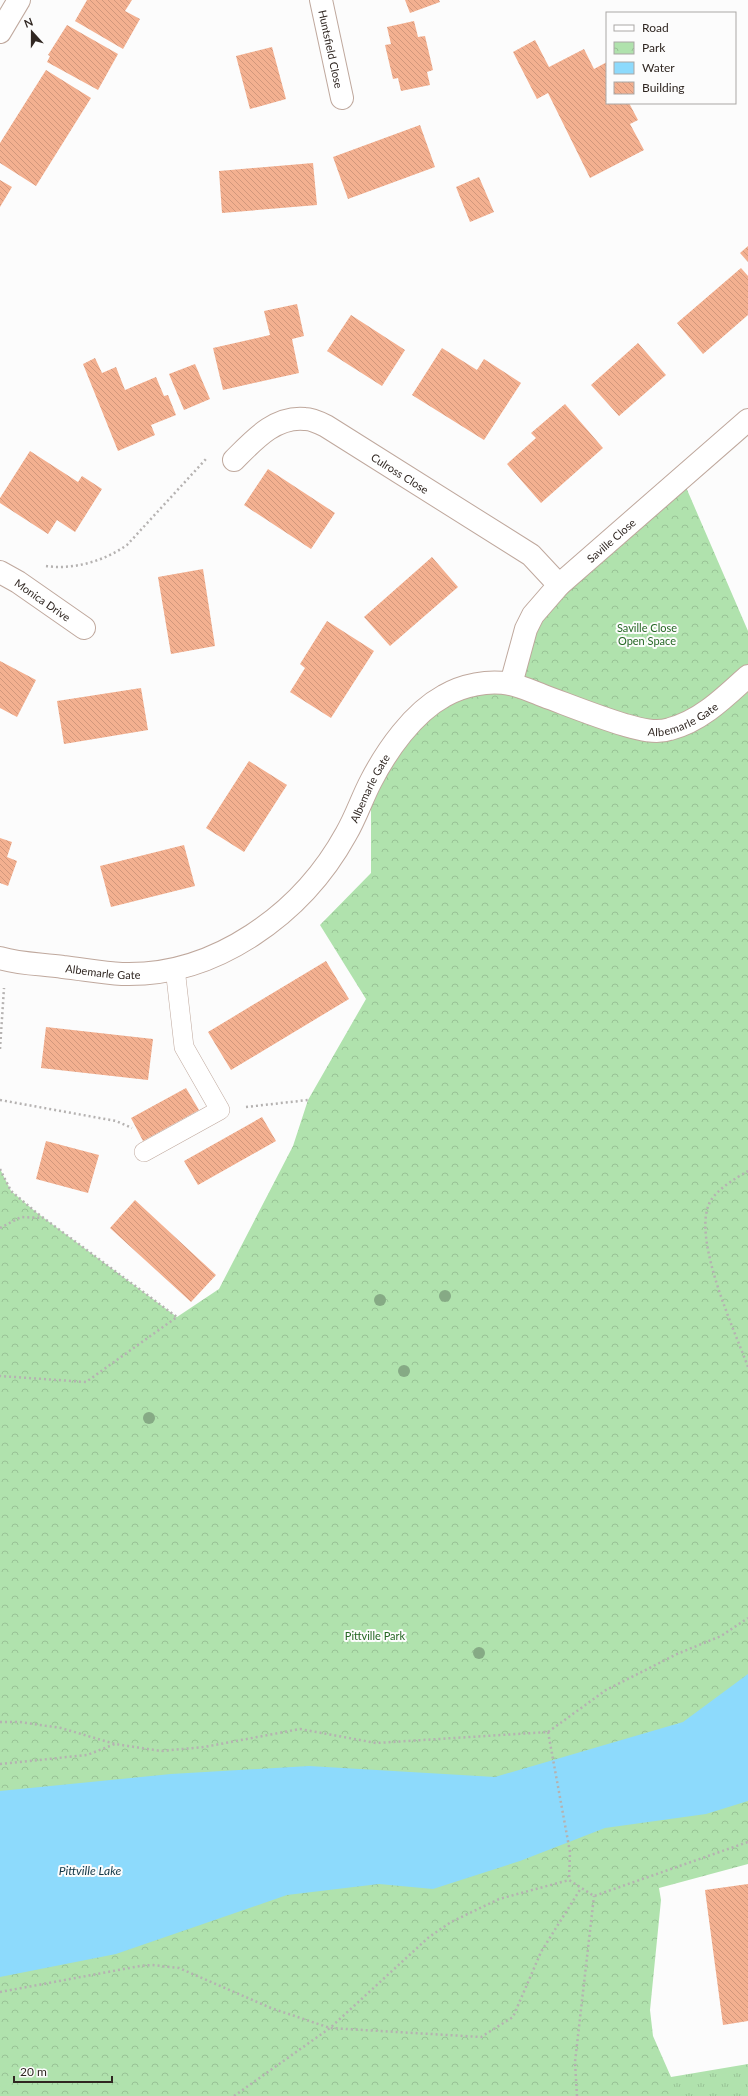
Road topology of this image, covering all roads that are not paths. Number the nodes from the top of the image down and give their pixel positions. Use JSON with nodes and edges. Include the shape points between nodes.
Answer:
{"nodes":[{"id":1,"x":19,"y":0,"type":"edge"},
{"id":2,"x":322,"y":0,"type":"edge"},
{"id":3,"x":0,"y":32,"type":"edge"},
{"id":4,"x":342,"y":98,"type":"dead end"},
{"id":5,"x":748,"y":420,"type":"edge"},
{"id":6,"x":234,"y":460,"type":"road end"},
{"id":7,"x":0,"y":572,"type":"edge"},
{"id":8,"x":559,"y":585,"type":"junction"},
{"id":9,"x":84,"y":628,"type":"dead end"},
{"id":10,"x":748,"y":676,"type":"edge"},
{"id":11,"x":511,"y":684,"type":"junction"},
{"id":12,"x":3,"y":959,"type":"edge"},
{"id":13,"x":175,"y":968,"type":"junction"},
{"id":14,"x":144,"y":1152,"type":"road end"}],
"edges":[{"from":1,"to":3,"type":"street"},
{"from":2,"to":4,"type":"street","name":"Huntsfield Close"},
{"from":5,"to":8,"type":"street","name":"Saville Close"},
{"from":6,"to":8,"type":"street","name":"Culross Close","via":[[259,435],[278,423],[306,419],[326,426],[531,555]]},
{"from":7,"to":9,"type":"street","name":"Monica Drive"},
{"from":8,"to":11,"type":"street","name":"Saville Close","via":[[533,615],[526,629]]},
{"from":10,"to":11,"type":"street","name":"Albemarle Gate","via":[[715,705],[692,720],[669,730],[651,731],[616,722]]},
{"from":11,"to":13,"type":"street","name":"Albemarle Gate","via":[[479,684],[450,692],[437,699],[411,724],[389,752],[371,782],[345,837],[309,886],[283,912],[254,935],[228,949]]},
{"from":12,"to":13,"type":"street","name":"Albemarle Gate","via":[[122,974]]},
{"from":13,"to":14,"type":"lane","via":[[184,1047],[220,1110]]}]}
